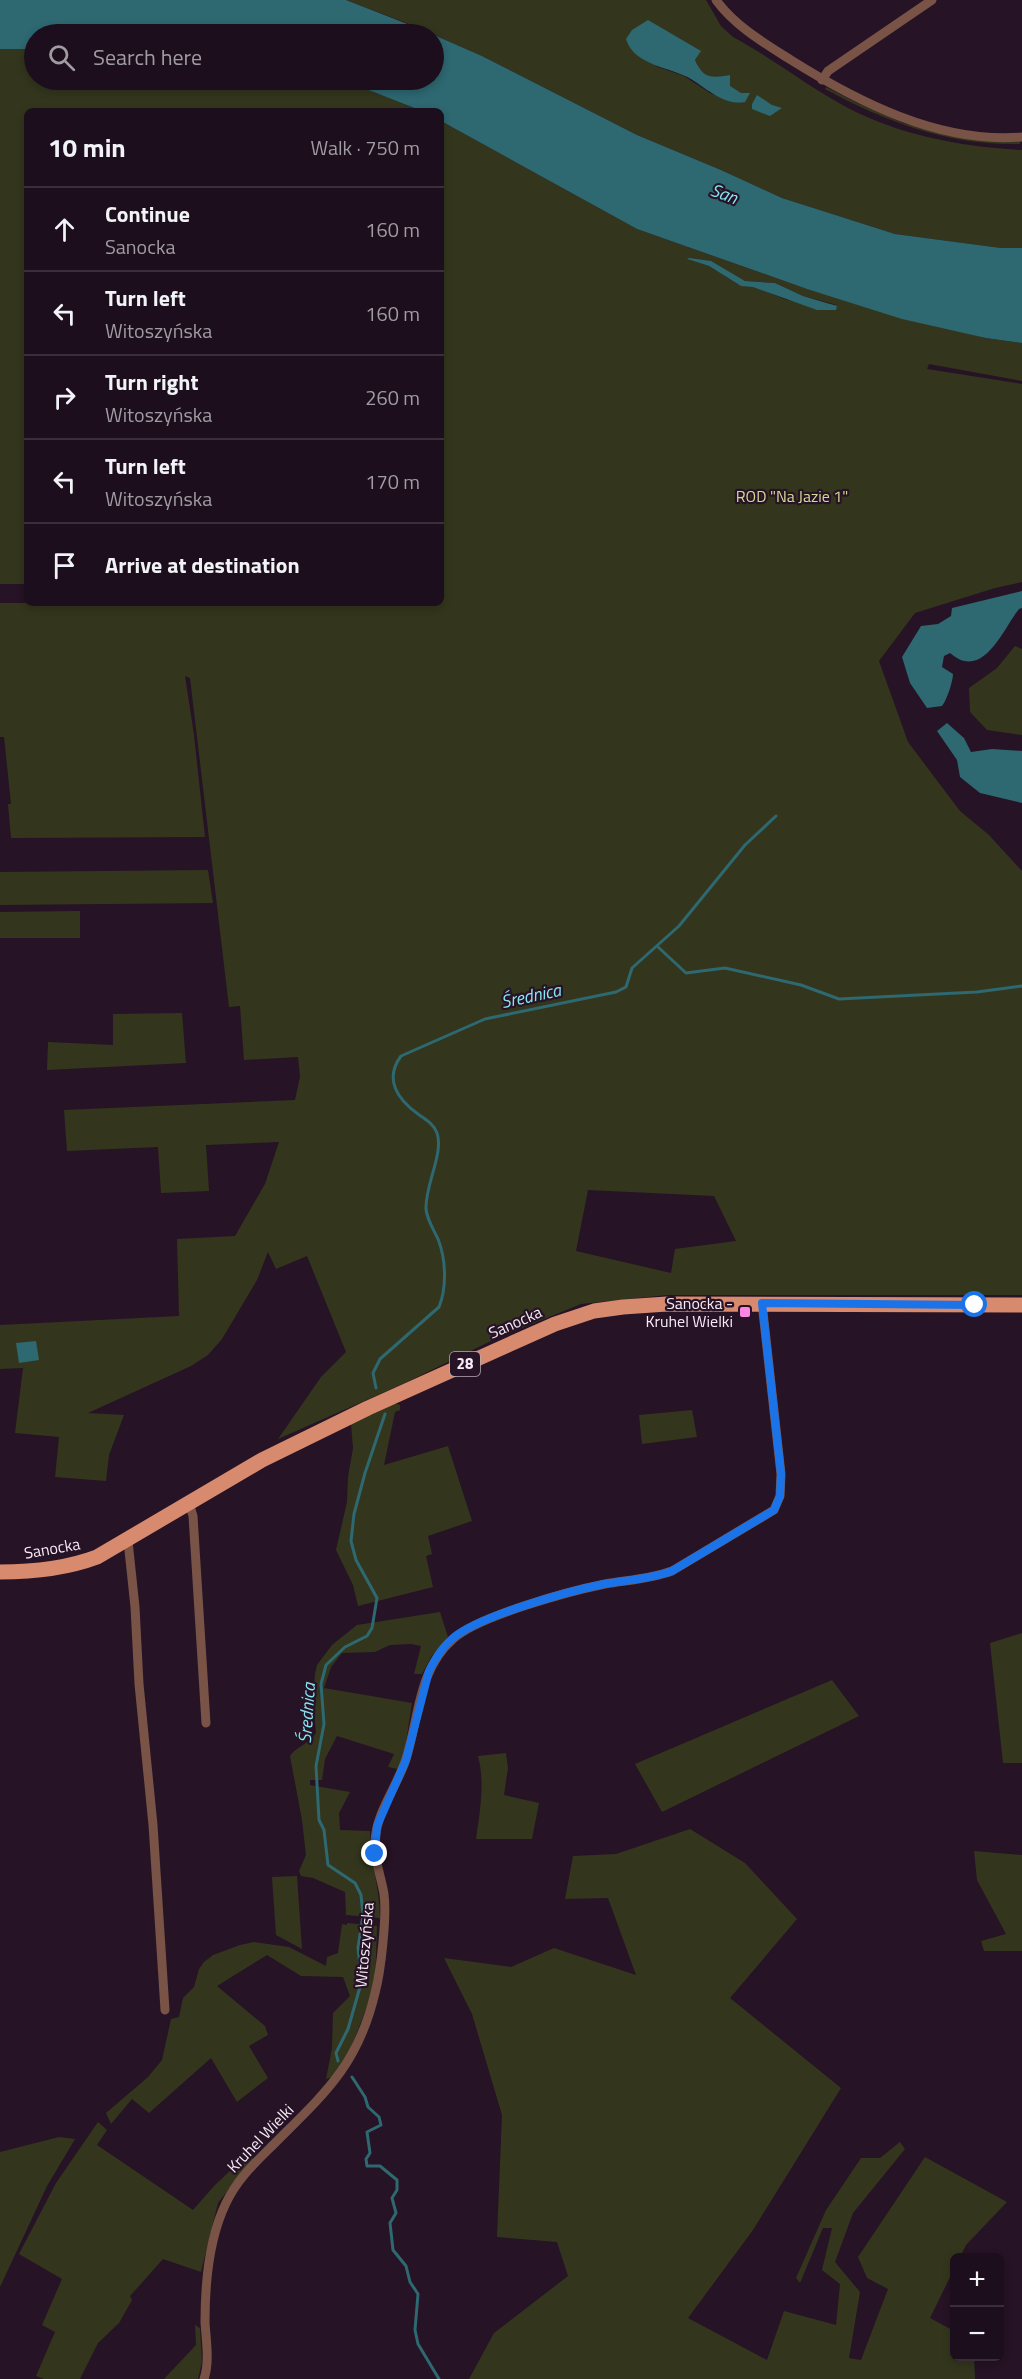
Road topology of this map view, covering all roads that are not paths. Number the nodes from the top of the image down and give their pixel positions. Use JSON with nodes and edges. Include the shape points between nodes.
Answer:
{"nodes":[{"id":1,"x":716,"y":0,"type":"edge"},
{"id":2,"x":932,"y":0,"type":"edge"},
{"id":3,"x":822,"y":80,"type":"junction"},
{"id":4,"x":1022,"y":137,"type":"edge"},
{"id":5,"x":762,"y":1303,"type":"junction"},
{"id":6,"x":1022,"y":1305,"type":"edge"},
{"id":7,"x":189,"y":1503,"type":"junction"},
{"id":8,"x":128,"y":1541,"type":"junction"},
{"id":9,"x":0,"y":1572,"type":"edge"},
{"id":10,"x":206,"y":1723,"type":"dead end"},
{"id":11,"x":372,"y":2004,"type":"joint"},
{"id":12,"x":165,"y":2010,"type":"dead end"},
{"id":13,"x":204,"y":2379,"type":"edge"}],
"edges":[{"from":1,"to":3,"type":"street","via":[[754,36]]},
{"from":2,"to":3,"type":"street","via":[[828,71]]},
{"from":3,"to":4,"type":"street","via":[[913,121],[966,133]]},
{"from":5,"to":6,"type":"main road","name":"Sanocka","number":"28"},
{"from":5,"to":7,"type":"main road","name":"Sanocka","number":"28","via":[[636,1305],[579,1315],[368,1408]]},
{"from":5,"to":11,"type":"street","name":"Witoszyńska","via":[[781,1474],[780,1496],[774,1510],[666,1573],[589,1588],[478,1623],[453,1638],[435,1659],[406,1760],[377,1826],[375,1854],[384,1902],[379,1971]]},
{"from":7,"to":8,"type":"main road","name":"Sanocka","number":"28"},
{"from":7,"to":10,"type":"street","via":[[194,1525]]},
{"from":8,"to":9,"type":"main road","name":"Sanocka","number":"28","via":[[73,1566]]},
{"from":8,"to":12,"type":"street"},
{"from":11,"to":13,"type":"street","name":"Kruhel Wielki","via":[[355,2050],[335,2082],[244,2173],[225,2204],[212,2251]]}]}
